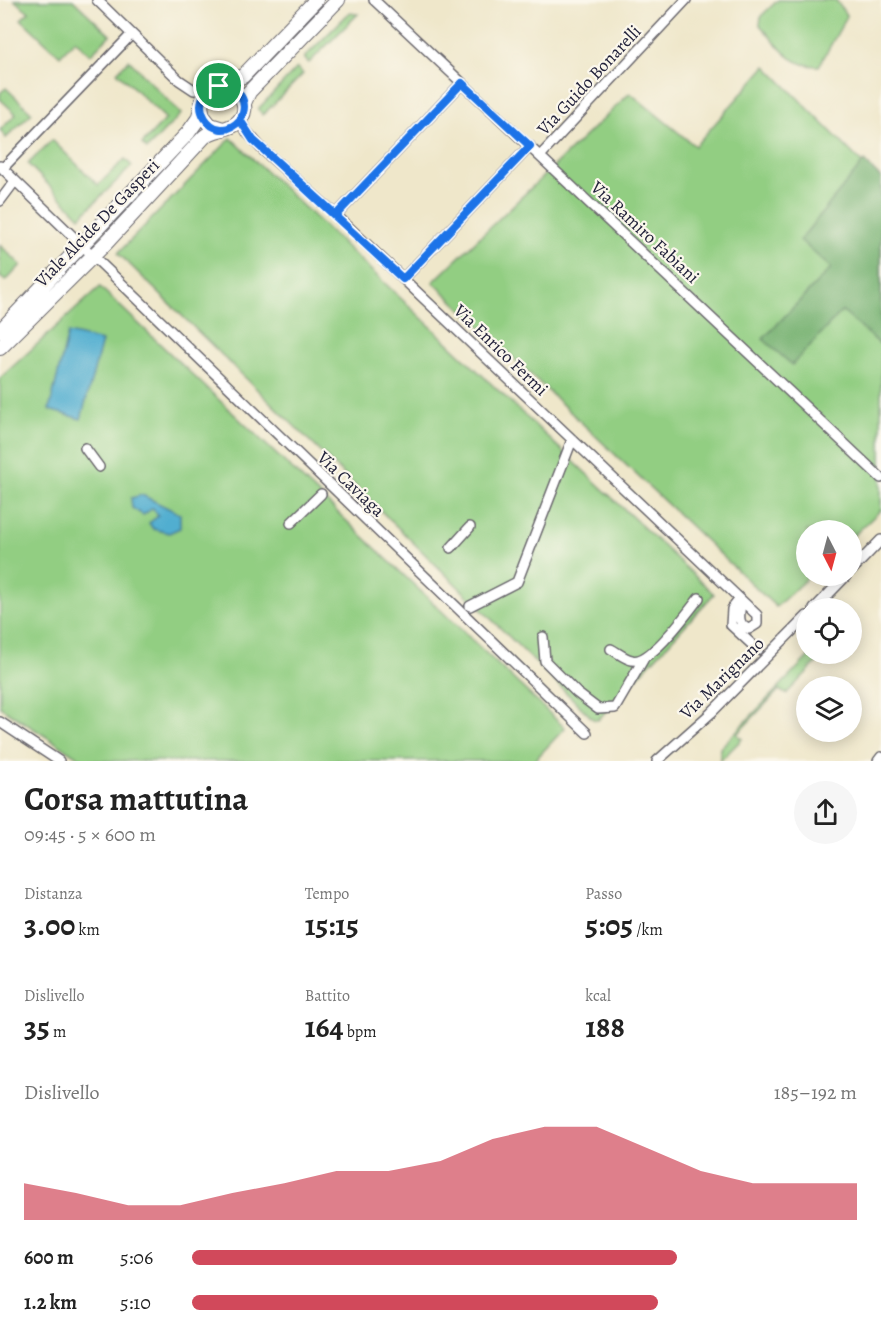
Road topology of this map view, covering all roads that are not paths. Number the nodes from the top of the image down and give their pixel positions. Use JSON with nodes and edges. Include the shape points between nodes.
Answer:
{"nodes":[{"id":1,"x":97,"y":0,"type":"edge"},
{"id":2,"x":316,"y":0,"type":"edge"},
{"id":3,"x":338,"y":0,"type":"edge"},
{"id":4,"x":374,"y":0,"type":"edge"},
{"id":5,"x":382,"y":0,"type":"edge"},
{"id":6,"x":687,"y":0,"type":"edge"},
{"id":7,"x":386,"y":10,"type":"junction"},
{"id":8,"x":286,"y":31,"type":"junction"},
{"id":9,"x":131,"y":35,"type":"junction"},
{"id":10,"x":297,"y":42,"type":"junction"},
{"id":11,"x":462,"y":83,"type":"junction"},
{"id":12,"x":215,"y":88,"type":"junction"},
{"id":13,"x":244,"y":103,"type":"junction"},
{"id":14,"x":201,"y":109,"type":"junction"},
{"id":15,"x":240,"y":120,"type":"junction"},
{"id":16,"x":223,"y":129,"type":"junction"},
{"id":17,"x":530,"y":146,"type":"junction"},
{"id":18,"x":540,"y":156,"type":"junction"},
{"id":19,"x":1,"y":167,"type":"edge"},
{"id":20,"x":15,"y":181,"type":"junction"},
{"id":21,"x":0,"y":201,"type":"edge"},
{"id":22,"x":336,"y":215,"type":"junction"},
{"id":23,"x":82,"y":246,"type":"junction"},
{"id":24,"x":93,"y":256,"type":"junction"},
{"id":25,"x":403,"y":279,"type":"junction"},
{"id":26,"x":0,"y":331,"type":"edge"},
{"id":27,"x":0,"y":348,"type":"edge"},
{"id":28,"x":572,"y":440,"type":"junction"},
{"id":29,"x":85,"y":448,"type":"dead end"},
{"id":30,"x":99,"y":467,"type":"dead end"},
{"id":31,"x":881,"y":478,"type":"edge"},
{"id":32,"x":321,"y":494,"type":"dead end"},
{"id":33,"x":291,"y":523,"type":"dead end"},
{"id":34,"x":470,"y":527,"type":"dead end"},
{"id":35,"x":881,"y":540,"type":"edge"},
{"id":36,"x":451,"y":548,"type":"dead end"},
{"id":37,"x":862,"y":560,"type":"edge"},
{"id":38,"x":836,"y":586,"type":"edge"},
{"id":39,"x":699,"y":598,"type":"dead end"},
{"id":40,"x":825,"y":598,"type":"edge"},
{"id":41,"x":470,"y":606,"type":"dead end"},
{"id":42,"x":796,"y":627,"type":"edge"},
{"id":43,"x":543,"y":637,"type":"dead end"},
{"id":44,"x":611,"y":649,"type":"dead end"},
{"id":45,"x":758,"y":650,"type":"dead end"},
{"id":46,"x":643,"y":660,"type":"junction"},
{"id":47,"x":0,"y":722,"type":"edge"},
{"id":48,"x":587,"y":734,"type":"dead end"},
{"id":49,"x":881,"y":757,"type":"edge"},
{"id":50,"x":59,"y":761,"type":"edge"},
{"id":51,"x":657,"y":761,"type":"edge"},
{"id":52,"x":878,"y":761,"type":"edge"}],
"edges":[{"from":1,"to":9,"type":"street"},
{"from":2,"to":8,"type":"street"},
{"from":3,"to":10,"type":"street"},
{"from":4,"to":7,"type":"street","name":"Via Ramiro Fabiani"},
{"from":5,"to":7,"type":"street","name":"Via Ramiro Fabiani"},
{"from":6,"to":18,"type":"street","name":"Via Guido Bonarelli"},
{"from":7,"to":11,"type":"street","name":"Via Ramiro Fabiani"},
{"from":8,"to":10,"type":"street"},
{"from":8,"to":12,"type":"street","via":[[243,76]]},
{"from":9,"to":12,"type":"street","via":[[182,83],[194,90]]},
{"from":9,"to":19,"type":"street"},
{"from":10,"to":13,"type":"street","via":[[249,92]]},
{"from":11,"to":17,"type":"street","name":"Via Ramiro Fabiani"},
{"from":11,"to":22,"type":"street"},
{"from":12,"to":13,"type":"street","via":[[235,89]]},
{"from":12,"to":14,"type":"street","via":[[203,99]]},
{"from":13,"to":15,"type":"street"},
{"from":14,"to":16,"type":"street","via":[[207,122]]},
{"from":14,"to":23,"type":"street","name":"Viale Alcide De Gasperi","via":[[188,133]]},
{"from":15,"to":16,"type":"street"},
{"from":15,"to":22,"type":"street","name":"Via Enrico Fermi","via":[[253,140]]},
{"from":16,"to":24,"type":"street","name":"Viale Alcide De Gasperi","via":[[204,137]]},
{"from":17,"to":18,"type":"street","name":"Via Ramiro Fabiani"},
{"from":17,"to":25,"type":"street"},
{"from":18,"to":31,"type":"street","name":"Via Ramiro Fabiani"},
{"from":19,"to":20,"type":"street","name":"Via Caviaga"},
{"from":20,"to":21,"type":"street"},
{"from":20,"to":23,"type":"street","name":"Via Caviaga"},
{"from":22,"to":25,"type":"street","name":"Via Enrico Fermi"},
{"from":23,"to":24,"type":"street","name":"Via Caviaga"},
{"from":23,"to":26,"type":"street","name":"Viale Alcide De Gasperi"},
{"from":24,"to":27,"type":"street","name":"Viale Alcide De Gasperi"},
{"from":24,"to":48,"type":"street","name":"Via Caviaga"},
{"from":25,"to":28,"type":"street","name":"Via Enrico Fermi"},
{"from":28,"to":41,"type":"street","via":[[517,582]]},
{"from":28,"to":45,"type":"street","name":"Via Enrico Fermi","via":[[740,601],[732,609],[731,625]]},
{"from":29,"to":30,"type":"street"},
{"from":32,"to":33,"type":"street"},
{"from":34,"to":36,"type":"street"},
{"from":35,"to":37,"type":"street"},
{"from":38,"to":40,"type":"street"},
{"from":39,"to":46,"type":"street"},
{"from":42,"to":51,"type":"street","name":"Via Marignano"},
{"from":43,"to":46,"type":"street","via":[[545,661],[598,709],[615,708]]},
{"from":44,"to":46,"type":"street","via":[[632,661]]},
{"from":47,"to":50,"type":"street"},
{"from":49,"to":52,"type":"street"}]}
